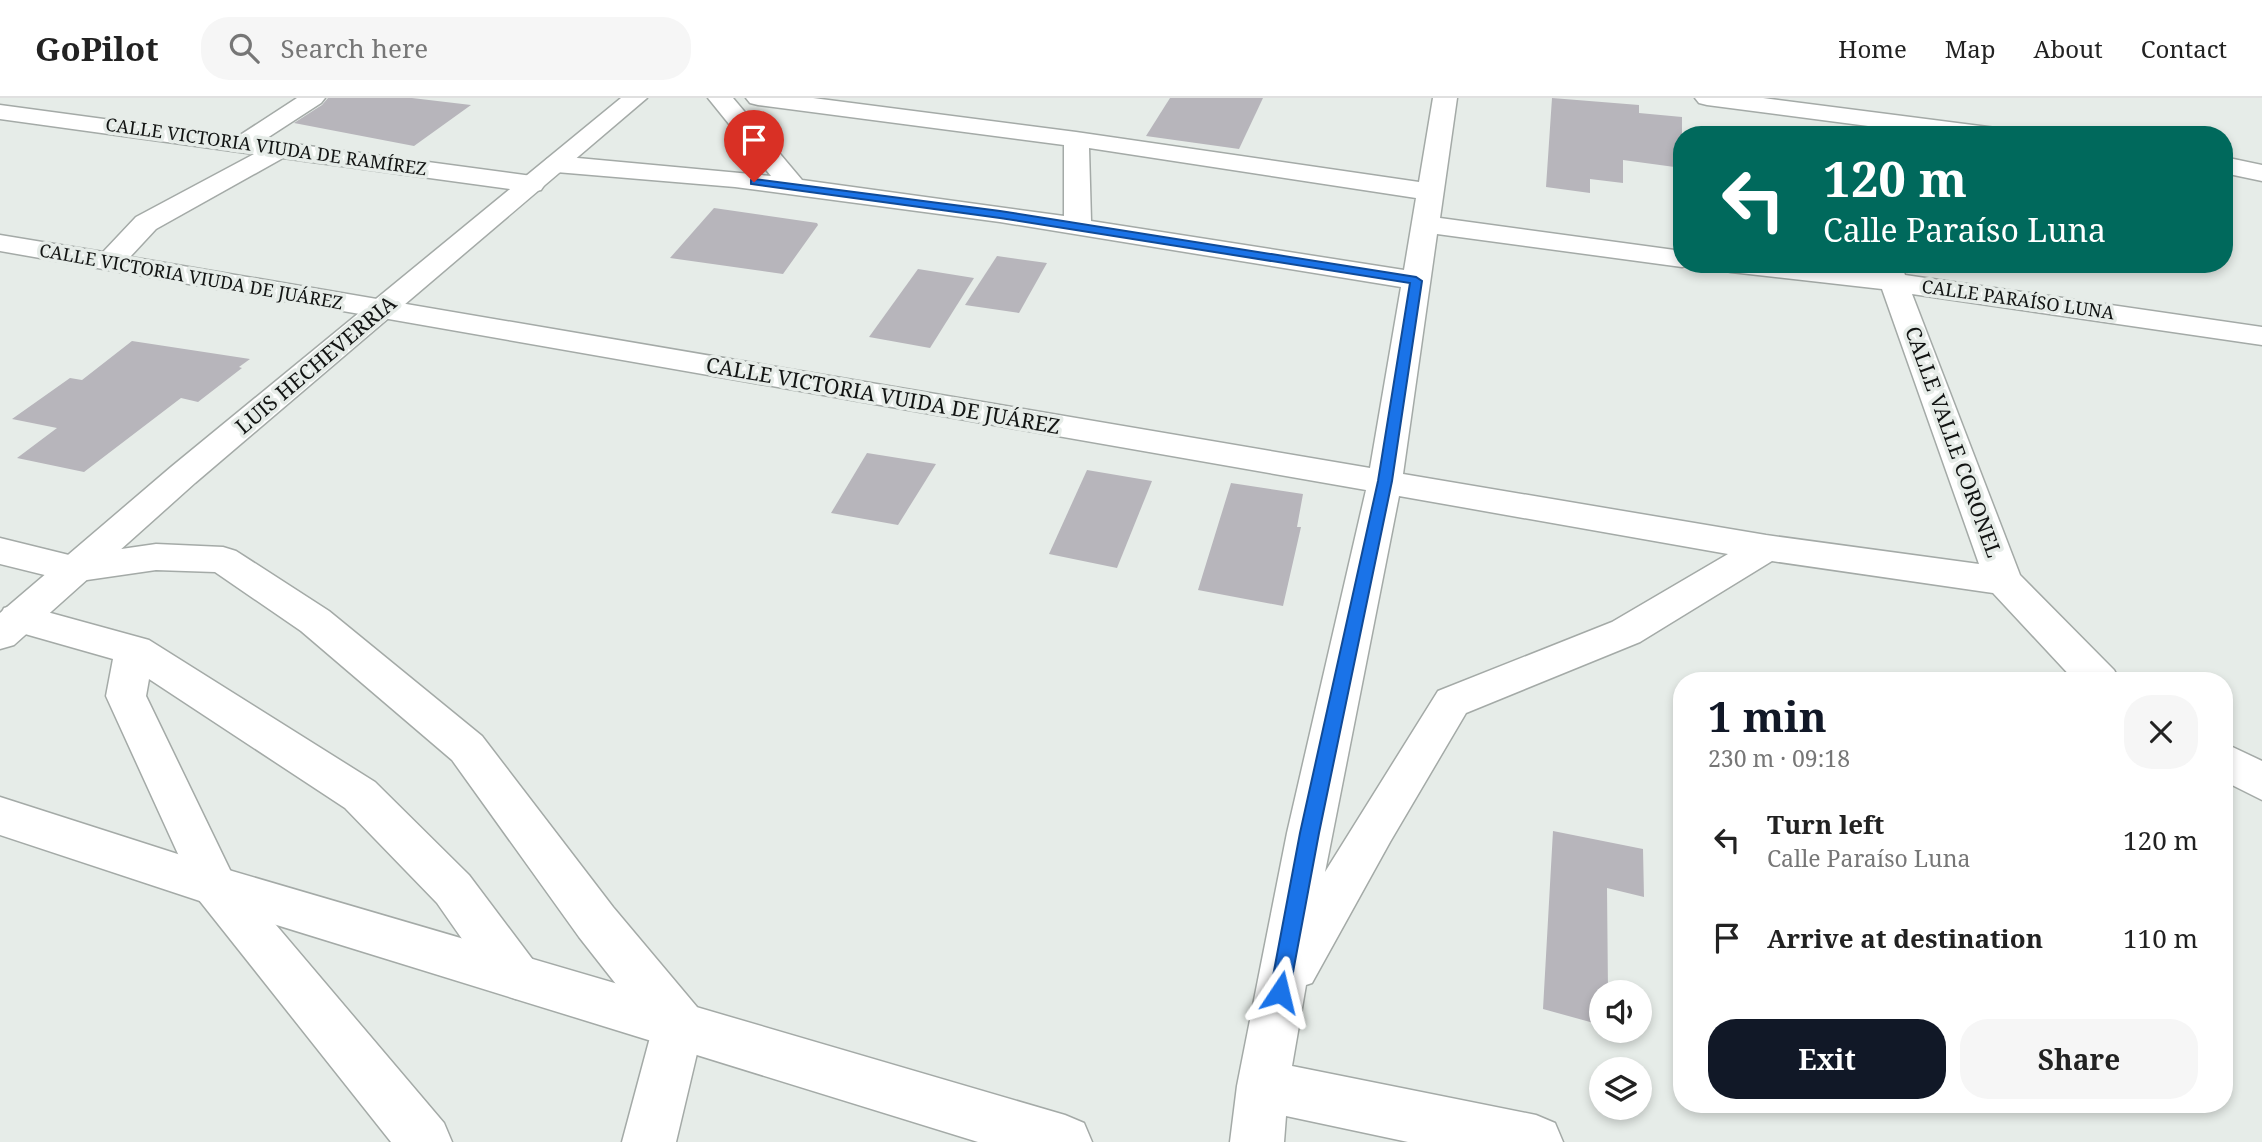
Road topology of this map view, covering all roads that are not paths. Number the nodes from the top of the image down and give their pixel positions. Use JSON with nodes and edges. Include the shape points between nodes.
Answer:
{"nodes":[{"id":1,"x":313,"y":98,"type":"edge"},
{"id":2,"x":635,"y":98,"type":"edge"},
{"id":3,"x":720,"y":98,"type":"edge"},
{"id":4,"x":758,"y":98,"type":"edge"},
{"id":5,"x":1445,"y":98,"type":"edge"},
{"id":6,"x":1707,"y":98,"type":"edge"},
{"id":7,"x":0,"y":112,"type":"edge"},
{"id":8,"x":1848,"y":116,"type":"edge"},
{"id":9,"x":1926,"y":126,"type":"edge"},
{"id":10,"x":1076,"y":139,"type":"junction"},
{"id":11,"x":242,"y":144,"type":"junction"},
{"id":12,"x":281,"y":149,"type":"junction"},
{"id":13,"x":556,"y":164,"type":"junction"},
{"id":14,"x":533,"y":184,"type":"junction"},
{"id":15,"x":794,"y":187,"type":"junction"},
{"id":16,"x":1428,"y":208,"type":"junction"},
{"id":17,"x":1078,"y":226,"type":"junction"},
{"id":18,"x":0,"y":243,"type":"edge"},
{"id":19,"x":1673,"y":257,"type":"edge"},
{"id":20,"x":110,"y":262,"type":"junction"},
{"id":21,"x":1890,"y":273,"type":"edge"},
{"id":22,"x":1416,"y":281,"type":"junction"},
{"id":23,"x":382,"y":311,"type":"junction"},
{"id":24,"x":2262,"y":336,"type":"edge"},
{"id":25,"x":1385,"y":481,"type":"junction"},
{"id":26,"x":1766,"y":548,"type":"junction"},
{"id":27,"x":0,"y":551,"type":"edge"},
{"id":28,"x":74,"y":569,"type":"junction"},
{"id":29,"x":2004,"y":581,"type":"junction"},
{"id":30,"x":9,"y":626,"type":"edge"},
{"id":31,"x":135,"y":650,"type":"junction"},
{"id":32,"x":2091,"y":672,"type":"edge"},
{"id":33,"x":2233,"y":765,"type":"edge"},
{"id":34,"x":2262,"y":782,"type":"edge"},
{"id":35,"x":0,"y":816,"type":"edge"},
{"id":36,"x":215,"y":886,"type":"junction"},
{"id":37,"x":516,"y":976,"type":"junction"},
{"id":38,"x":1280,"y":992,"type":"junction"},
{"id":39,"x":679,"y":1024,"type":"junction"},
{"id":40,"x":1263,"y":1086,"type":"junction"},
{"id":41,"x":425,"y":1142,"type":"edge"},
{"id":42,"x":649,"y":1142,"type":"edge"},
{"id":43,"x":1065,"y":1142,"type":"edge"},
{"id":44,"x":1257,"y":1142,"type":"edge"},
{"id":45,"x":1536,"y":1142,"type":"edge"}],
"edges":[{"from":1,"to":11,"type":"street"},
{"from":2,"to":13,"type":"street","name":"LUIS HECHEVERRIA"},
{"from":3,"to":15,"type":"street"},
{"from":4,"to":10,"type":"street"},
{"from":5,"to":16,"type":"street"},
{"from":6,"to":8,"type":"street"},
{"from":7,"to":11,"type":"street","name":"CALLE VICTORIA VIUDA DE RAMÍREZ"},
{"from":8,"to":9,"type":"street"},
{"from":10,"to":16,"type":"street"},
{"from":10,"to":17,"type":"street"},
{"from":11,"to":12,"type":"street","name":"CALLE VICTORIA VIUDA DE RAMÍREZ"},
{"from":12,"to":14,"type":"street","name":"CALLE VICTORIA VIUDA DE RAMÍREZ"},
{"from":12,"to":20,"type":"street","via":[[146,223]]},
{"from":13,"to":14,"type":"street","name":"LUIS HECHEVERRIA"},
{"from":13,"to":15,"type":"street"},
{"from":14,"to":23,"type":"street","name":"LUIS HECHEVERRIA"},
{"from":15,"to":17,"type":"street"},
{"from":16,"to":19,"type":"street"},
{"from":16,"to":22,"type":"street"},
{"from":17,"to":22,"type":"street"},
{"from":18,"to":20,"type":"street","name":"CALLE VICTORIA VIUDA DE JUÁREZ"},
{"from":20,"to":23,"type":"street","name":"CALLE VICTORIA VIUDA DE JUÁREZ"},
{"from":21,"to":24,"type":"street","name":"CALLE PARAÍSO LUNA"},
{"from":21,"to":29,"type":"street","name":"CALLE VALLE CORONEL"},
{"from":22,"to":25,"type":"street"},
{"from":23,"to":25,"type":"street","name":"CALLE VICTORIA VUIDA DE JUÁREZ"},
{"from":23,"to":28,"type":"street","name":"LUIS HECHEVERRIA"},
{"from":25,"to":26,"type":"street","name":"CALLE VICTORIA VUIDA DE JUÁREZ"},
{"from":25,"to":38,"type":"street","via":[[1309,833]]},
{"from":26,"to":29,"type":"street","name":"CALLE VICTORIA VUIDA DE JUÁREZ"},
{"from":26,"to":38,"type":"street","via":[[1626,632],[1452,702]]},
{"from":27,"to":28,"type":"street"},
{"from":28,"to":30,"type":"street","name":"LUIS HECHEVERRIA"},
{"from":28,"to":39,"type":"street","via":[[156,557],[223,560],[315,621],[467,748],[596,922]]},
{"from":29,"to":32,"type":"street"},
{"from":30,"to":31,"type":"street"},
{"from":31,"to":36,"type":"street","via":[[126,696]]},
{"from":31,"to":37,"type":"street","via":[[360,795],[453,889]]},
{"from":33,"to":34,"type":"street"},
{"from":35,"to":36,"type":"street"},
{"from":36,"to":37,"type":"street"},
{"from":36,"to":41,"type":"street"},
{"from":37,"to":39,"type":"street"},
{"from":38,"to":40,"type":"street"},
{"from":39,"to":42,"type":"street"},
{"from":39,"to":43,"type":"street"},
{"from":40,"to":44,"type":"street"},
{"from":40,"to":45,"type":"street"}]}
